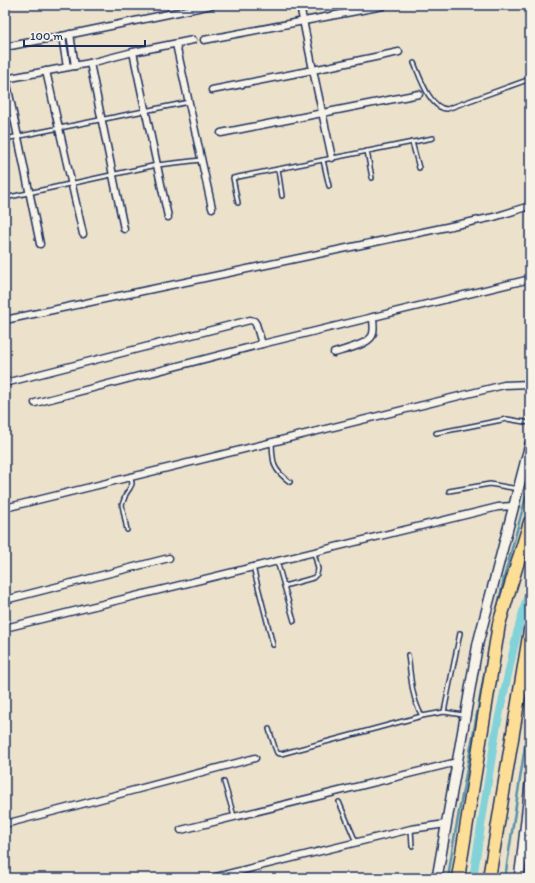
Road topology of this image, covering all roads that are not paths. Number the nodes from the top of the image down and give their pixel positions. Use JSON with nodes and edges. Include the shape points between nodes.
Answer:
{"nodes":[{"id":1,"x":212,"y":5,"type":"edge"},
{"id":2,"x":300,"y":5,"type":"edge"},
{"id":3,"x":383,"y":6,"type":"edge"},
{"id":4,"x":304,"y":21,"type":"junction"},
{"id":5,"x":70,"y":34,"type":"junction"},
{"id":6,"x":62,"y":36,"type":"junction"},
{"id":7,"x":193,"y":40,"type":"dead end"},
{"id":8,"x":204,"y":40,"type":"dead end"},
{"id":9,"x":176,"y":44,"type":"junction"},
{"id":10,"x":5,"y":47,"type":"edge"},
{"id":11,"x":133,"y":52,"type":"junction"},
{"id":12,"x":399,"y":52,"type":"dead end"},
{"id":13,"x":90,"y":63,"type":"junction"},
{"id":14,"x":414,"y":64,"type":"dead end"},
{"id":15,"x":75,"y":66,"type":"junction"},
{"id":16,"x":67,"y":67,"type":"junction"},
{"id":17,"x":313,"y":70,"type":"junction"},
{"id":18,"x":46,"y":71,"type":"junction"},
{"id":19,"x":6,"y":79,"type":"edge"},
{"id":20,"x":530,"y":79,"type":"edge"},
{"id":21,"x":212,"y":90,"type":"dead end"},
{"id":22,"x":419,"y":94,"type":"dead end"},
{"id":23,"x":188,"y":102,"type":"junction"},
{"id":24,"x":145,"y":111,"type":"junction"},
{"id":25,"x":322,"y":114,"type":"junction"},
{"id":26,"x":102,"y":120,"type":"junction"},
{"id":27,"x":59,"y":128,"type":"junction"},
{"id":28,"x":530,"y":130,"type":"edge"},
{"id":29,"x":221,"y":133,"type":"dead end"},
{"id":30,"x":18,"y":137,"type":"junction"},
{"id":31,"x":433,"y":138,"type":"dead end"},
{"id":32,"x":5,"y":139,"type":"edge"},
{"id":33,"x":530,"y":139,"type":"edge"},
{"id":34,"x":412,"y":142,"type":"junction"},
{"id":35,"x":367,"y":151,"type":"junction"},
{"id":36,"x":332,"y":158,"type":"junction"},
{"id":37,"x":201,"y":160,"type":"junction"},
{"id":38,"x":323,"y":160,"type":"junction"},
{"id":39,"x":157,"y":166,"type":"junction"},
{"id":40,"x":419,"y":168,"type":"dead end"},
{"id":41,"x":278,"y":169,"type":"junction"},
{"id":42,"x":113,"y":174,"type":"junction"},
{"id":43,"x":372,"y":178,"type":"dead end"},
{"id":44,"x":72,"y":183,"type":"junction"},
{"id":45,"x":329,"y":186,"type":"dead end"},
{"id":46,"x":29,"y":193,"type":"junction"},
{"id":47,"x":282,"y":196,"type":"dead end"},
{"id":48,"x":5,"y":198,"type":"edge"},
{"id":49,"x":238,"y":203,"type":"dead end"},
{"id":50,"x":530,"y":206,"type":"edge"},
{"id":51,"x":212,"y":208,"type":"dead end"},
{"id":52,"x":168,"y":217,"type":"dead end"},
{"id":53,"x":124,"y":229,"type":"dead end"},
{"id":54,"x":83,"y":234,"type":"dead end"},
{"id":55,"x":40,"y":244,"type":"dead end"},
{"id":56,"x":530,"y":279,"type":"edge"},
{"id":57,"x":373,"y":317,"type":"junction"},
{"id":58,"x":5,"y":320,"type":"edge"},
{"id":59,"x":262,"y":344,"type":"junction"},
{"id":60,"x":334,"y":353,"type":"dead end"},
{"id":61,"x":5,"y":383,"type":"edge"},
{"id":62,"x":530,"y":384,"type":"edge"},
{"id":63,"x":35,"y":403,"type":"dead end"},
{"id":64,"x":530,"y":422,"type":"edge"},
{"id":65,"x":436,"y":433,"type":"dead end"},
{"id":66,"x":272,"y":442,"type":"junction"},
{"id":67,"x":530,"y":444,"type":"edge"},
{"id":68,"x":131,"y":477,"type":"junction"},
{"id":69,"x":290,"y":482,"type":"dead end"},
{"id":70,"x":518,"y":489,"type":"junction"},
{"id":71,"x":449,"y":491,"type":"dead end"},
{"id":72,"x":512,"y":506,"type":"dead end"},
{"id":73,"x":5,"y":508,"type":"edge"},
{"id":74,"x":530,"y":522,"type":"edge"},
{"id":75,"x":127,"y":530,"type":"dead end"},
{"id":76,"x":314,"y":552,"type":"junction"},
{"id":77,"x":169,"y":558,"type":"dead end"},
{"id":78,"x":277,"y":561,"type":"junction"},
{"id":79,"x":253,"y":567,"type":"junction"},
{"id":80,"x":284,"y":586,"type":"junction"},
{"id":81,"x":5,"y":600,"type":"edge"},
{"id":82,"x":294,"y":621,"type":"dead end"},
{"id":83,"x":5,"y":628,"type":"edge"},
{"id":84,"x":530,"y":630,"type":"edge"},
{"id":85,"x":460,"y":633,"type":"dead end"},
{"id":86,"x":273,"y":645,"type":"dead end"},
{"id":87,"x":408,"y":655,"type":"dead end"},
{"id":88,"x":444,"y":712,"type":"junction"},
{"id":89,"x":465,"y":715,"type":"junction"},
{"id":90,"x":422,"y":716,"type":"junction"},
{"id":91,"x":270,"y":729,"type":"dead end"},
{"id":92,"x":255,"y":758,"type":"dead end"},
{"id":93,"x":457,"y":762,"type":"junction"},
{"id":94,"x":224,"y":782,"type":"dead end"},
{"id":95,"x":530,"y":784,"type":"edge"},
{"id":96,"x":529,"y":798,"type":"edge"},
{"id":97,"x":339,"y":802,"type":"dead end"},
{"id":98,"x":234,"y":816,"type":"junction"},
{"id":99,"x":5,"y":824,"type":"edge"},
{"id":100,"x":446,"y":824,"type":"junction"},
{"id":101,"x":411,"y":829,"type":"junction"},
{"id":102,"x":181,"y":830,"type":"dead end"},
{"id":103,"x":356,"y":842,"type":"junction"},
{"id":104,"x":412,"y":846,"type":"dead end"},
{"id":105,"x":211,"y":878,"type":"edge"},
{"id":106,"x":437,"y":878,"type":"edge"},
{"id":107,"x":458,"y":878,"type":"edge"},
{"id":108,"x":489,"y":878,"type":"edge"},
{"id":109,"x":519,"y":878,"type":"edge"}],
"edges":[{"from":1,"to":5,"type":"street"},
{"from":2,"to":4,"type":"street"},
{"from":3,"to":4,"type":"street"},
{"from":4,"to":8,"type":"street"},
{"from":4,"to":17,"type":"street"},
{"from":5,"to":6,"type":"street"},
{"from":5,"to":15,"type":"street"},
{"from":6,"to":10,"type":"street"},
{"from":6,"to":16,"type":"street"},
{"from":7,"to":9,"type":"street"},
{"from":9,"to":11,"type":"street"},
{"from":9,"to":23,"type":"street"},
{"from":11,"to":13,"type":"street"},
{"from":11,"to":24,"type":"street"},
{"from":12,"to":17,"type":"street"},
{"from":13,"to":15,"type":"street"},
{"from":13,"to":26,"type":"street"},
{"from":14,"to":20,"type":"lane","via":[[431,100],[442,109]]},
{"from":15,"to":16,"type":"street"},
{"from":16,"to":18,"type":"street"},
{"from":17,"to":21,"type":"street"},
{"from":17,"to":25,"type":"street"},
{"from":18,"to":19,"type":"street"},
{"from":18,"to":27,"type":"street"},
{"from":19,"to":30,"type":"street"},
{"from":22,"to":25,"type":"street"},
{"from":23,"to":24,"type":"lane"},
{"from":23,"to":37,"type":"street"},
{"from":24,"to":26,"type":"lane"},
{"from":24,"to":39,"type":"street"},
{"from":25,"to":29,"type":"street"},
{"from":25,"to":36,"type":"street"},
{"from":26,"to":27,"type":"lane"},
{"from":26,"to":42,"type":"street"},
{"from":27,"to":30,"type":"lane"},
{"from":27,"to":44,"type":"street"},
{"from":28,"to":33,"type":"lane"},
{"from":30,"to":32,"type":"lane"},
{"from":30,"to":46,"type":"street"},
{"from":31,"to":34,"type":"lane"},
{"from":34,"to":35,"type":"lane"},
{"from":34,"to":40,"type":"lane"},
{"from":35,"to":36,"type":"lane"},
{"from":35,"to":43,"type":"lane"},
{"from":36,"to":38,"type":"lane"},
{"from":37,"to":39,"type":"lane"},
{"from":37,"to":51,"type":"street"},
{"from":38,"to":41,"type":"lane"},
{"from":38,"to":45,"type":"lane"},
{"from":39,"to":42,"type":"lane"},
{"from":39,"to":52,"type":"street"},
{"from":41,"to":47,"type":"lane"},
{"from":41,"to":49,"type":"lane","via":[[233,178]]},
{"from":42,"to":44,"type":"lane"},
{"from":42,"to":53,"type":"street"},
{"from":44,"to":46,"type":"lane"},
{"from":44,"to":54,"type":"street"},
{"from":46,"to":48,"type":"lane"},
{"from":46,"to":55,"type":"street"},
{"from":50,"to":58,"type":"street","via":[[494,217]]},
{"from":56,"to":57,"type":"street"},
{"from":57,"to":59,"type":"street"},
{"from":57,"to":60,"type":"street","via":[[374,331],[370,340]]},
{"from":59,"to":61,"type":"street","via":[[256,324],[250,320]]},
{"from":59,"to":63,"type":"street"},
{"from":62,"to":66,"type":"street","via":[[504,385]]},
{"from":64,"to":65,"type":"lane","via":[[507,420]]},
{"from":66,"to":68,"type":"street"},
{"from":66,"to":69,"type":"lane","via":[[276,470]]},
{"from":67,"to":70,"type":"main road"},
{"from":68,"to":73,"type":"street"},
{"from":68,"to":75,"type":"lane","via":[[132,484],[122,505]]},
{"from":70,"to":71,"type":"lane","via":[[490,484]]},
{"from":70,"to":89,"type":"main road","via":[[478,643]]},
{"from":72,"to":76,"type":"street","via":[[498,507]]},
{"from":74,"to":107,"type":"highway","via":[[499,624]]},
{"from":76,"to":78,"type":"street"},
{"from":76,"to":80,"type":"lane","via":[[317,574],[313,578]]},
{"from":77,"to":81,"type":"street"},
{"from":78,"to":79,"type":"street"},
{"from":78,"to":80,"type":"lane"},
{"from":79,"to":83,"type":"street"},
{"from":79,"to":86,"type":"lane"},
{"from":80,"to":82,"type":"lane"},
{"from":84,"to":108,"type":"highway"},
{"from":85,"to":88,"type":"lane"},
{"from":87,"to":90,"type":"lane","via":[[414,696]]},
{"from":88,"to":89,"type":"lane"},
{"from":88,"to":90,"type":"lane"},
{"from":89,"to":93,"type":"main road"},
{"from":90,"to":91,"type":"lane","via":[[281,754],[277,753]]},
{"from":92,"to":99,"type":"street"},
{"from":93,"to":98,"type":"street"},
{"from":93,"to":100,"type":"main road"},
{"from":94,"to":98,"type":"lane"},
{"from":95,"to":96,"type":"main road"},
{"from":96,"to":109,"type":"main road"},
{"from":97,"to":103,"type":"lane"},
{"from":98,"to":102,"type":"street"},
{"from":100,"to":101,"type":"street"},
{"from":100,"to":106,"type":"main road"},
{"from":101,"to":103,"type":"street"},
{"from":101,"to":104,"type":"lane"},
{"from":103,"to":105,"type":"street"}]}
